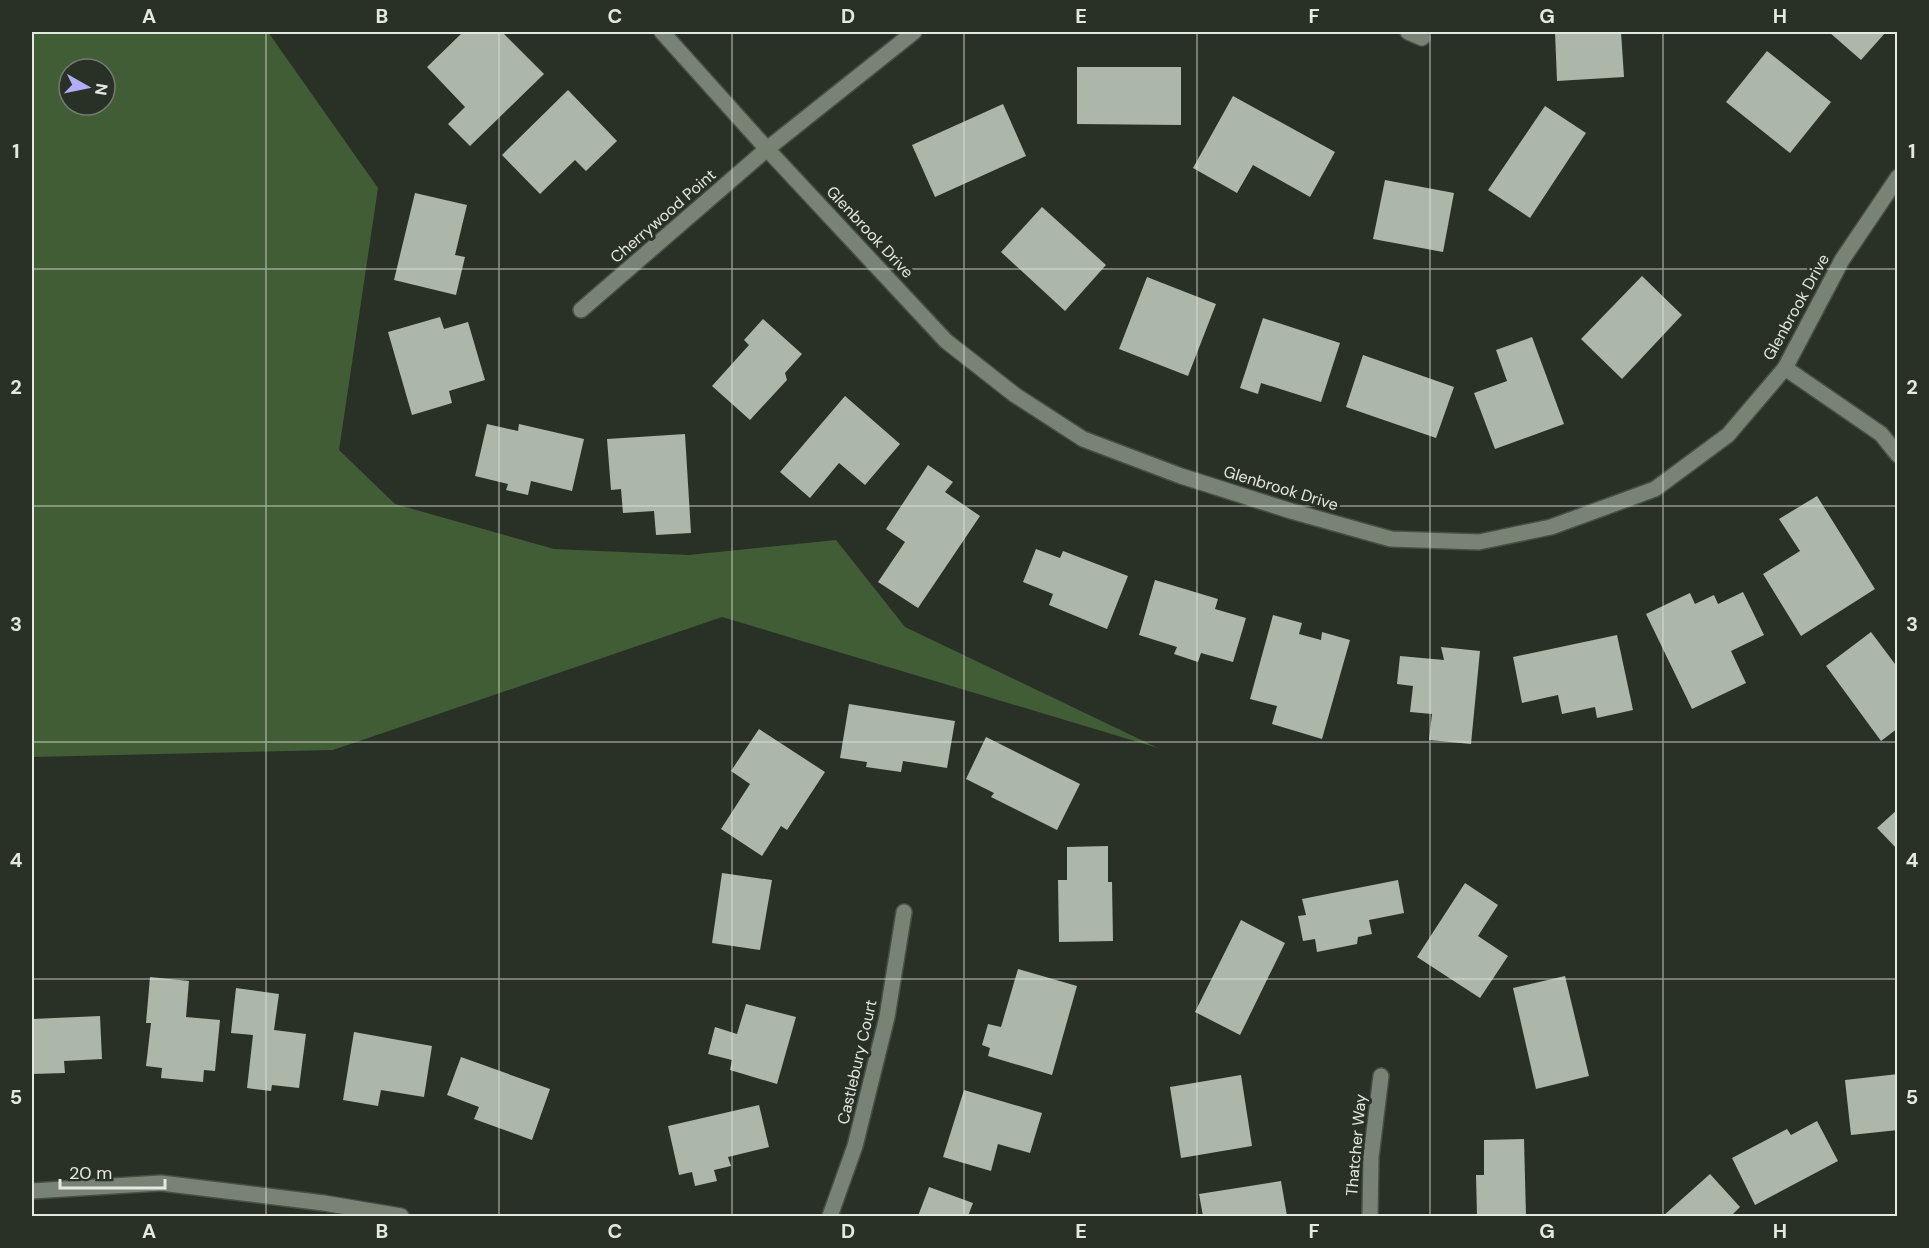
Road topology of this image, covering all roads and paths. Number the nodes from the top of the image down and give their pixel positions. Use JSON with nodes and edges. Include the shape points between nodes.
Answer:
{"nodes":[{"id":1,"x":662,"y":32,"type":"edge"},
{"id":2,"x":914,"y":32,"type":"edge"},
{"id":3,"x":767,"y":149,"type":"junction"},
{"id":4,"x":1898,"y":177,"type":"edge"},
{"id":5,"x":581,"y":310,"type":"dead end"},
{"id":6,"x":1785,"y":368,"type":"junction"},
{"id":7,"x":1898,"y":455,"type":"edge"},
{"id":8,"x":904,"y":912,"type":"dead end"},
{"id":9,"x":1381,"y":1076,"type":"dead end"},
{"id":10,"x":32,"y":1191,"type":"edge"},
{"id":11,"x":401,"y":1216,"type":"edge"},
{"id":12,"x":830,"y":1216,"type":"edge"},
{"id":13,"x":1370,"y":1216,"type":"edge"}],
"edges":[{"from":1,"to":3,"type":"street","name":"Glenbrook Drive"},
{"from":2,"to":3,"type":"street","name":"Cherrywood Point"},
{"from":3,"to":5,"type":"street","name":"Cherrywood Point"},
{"from":3,"to":6,"type":"street","name":"Glenbrook Drive","via":[[946,340],[1015,395],[1083,439],[1214,486],[1391,538],[1479,543],[1551,527],[1655,489],[1728,435]]},
{"from":4,"to":6,"type":"street","name":"Glenbrook Drive","via":[[1842,260]]},
{"from":6,"to":7,"type":"street","via":[[1881,434]]},
{"from":8,"to":12,"type":"street","name":"Castlebury Court","via":[[887,1017],[855,1146]]},
{"from":9,"to":13,"type":"street","name":"Thatcher Way","via":[[1371,1157]]},
{"from":10,"to":11,"type":"street","via":[[161,1183]]}]}
